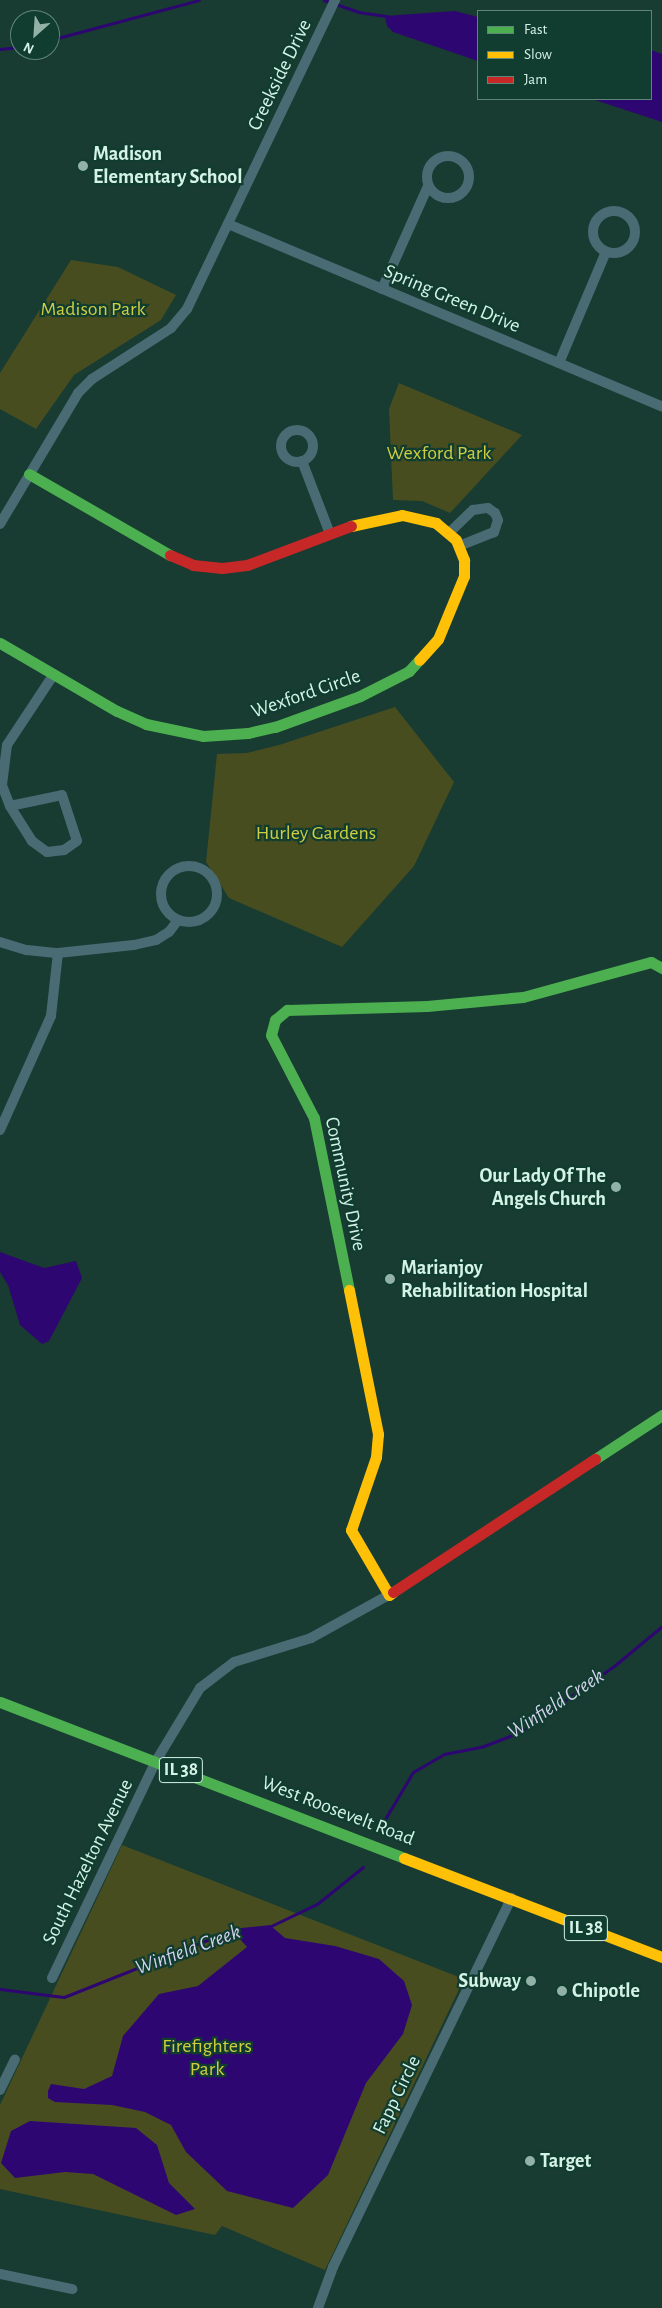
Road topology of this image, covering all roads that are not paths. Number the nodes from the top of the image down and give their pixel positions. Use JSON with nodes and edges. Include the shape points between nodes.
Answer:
{"nodes":[{"id":1,"x":336,"y":0,"type":"edge"},
{"id":2,"x":428,"y":186,"type":"junction"},
{"id":3,"x":228,"y":224,"type":"junction"},
{"id":4,"x":606,"y":252,"type":"junction"},
{"id":5,"x":382,"y":289,"type":"junction"},
{"id":6,"x":560,"y":363,"type":"junction"},
{"id":7,"x":662,"y":406,"type":"edge"},
{"id":8,"x":302,"y":461,"type":"dead end"},
{"id":9,"x":29,"y":474,"type":"junction"},
{"id":10,"x":0,"y":524,"type":"edge"},
{"id":11,"x":450,"y":532,"type":"junction"},
{"id":12,"x":330,"y":534,"type":"junction"},
{"id":13,"x":459,"y":546,"type":"junction"},
{"id":14,"x":0,"y":643,"type":"edge"},
{"id":15,"x":54,"y":674,"type":"junction"},
{"id":16,"x":10,"y":806,"type":"junction"},
{"id":17,"x":178,"y":920,"type":"junction"},
{"id":18,"x":0,"y":942,"type":"edge"},
{"id":19,"x":58,"y":953,"type":"junction"},
{"id":20,"x":662,"y":968,"type":"edge"},
{"id":21,"x":0,"y":1130,"type":"edge"},
{"id":22,"x":662,"y":1415,"type":"edge"},
{"id":23,"x":389,"y":1595,"type":"junction"},
{"id":24,"x":0,"y":1702,"type":"edge"},
{"id":25,"x":156,"y":1760,"type":"junction"},
{"id":26,"x":511,"y":1898,"type":"junction"},
{"id":27,"x":662,"y":1957,"type":"edge"},
{"id":28,"x":52,"y":1978,"type":"dead end"},
{"id":29,"x":15,"y":2059,"type":"dead end"},
{"id":30,"x":4,"y":2072,"type":"edge"},
{"id":31,"x":0,"y":2090,"type":"edge"},
{"id":32,"x":0,"y":2274,"type":"edge"},
{"id":33,"x":72,"y":2289,"type":"dead end"},
{"id":34,"x":318,"y":2308,"type":"edge"}],
"edges":[{"from":1,"to":3,"type":"street","name":"Creekside Drive"},
{"from":2,"to":2,"type":"street","via":[[428,169],[440,158],[456,158],[468,169],[468,186],[456,197],[440,197]]},
{"from":2,"to":5,"type":"street"},
{"from":3,"to":5,"type":"street","name":"Spring Green Drive"},
{"from":3,"to":9,"type":"street","name":"Creekside Drive","via":[[180,319],[158,338],[85,385]]},
{"from":4,"to":4,"type":"street","via":[[594,241],[594,225],[605,213],[622,213],[633,224],[634,240],[622,252]]},
{"from":4,"to":6,"type":"street"},
{"from":5,"to":6,"type":"street","name":"Spring Green Drive"},
{"from":6,"to":7,"type":"street","name":"Spring Green Drive"},
{"from":8,"to":12,"type":"street"},
{"from":9,"to":10,"type":"street","name":"Creekside Drive"},
{"from":9,"to":12,"type":"street","via":[[169,555],[193,565],[222,568],[246,565]]},
{"from":11,"to":12,"type":"street","via":[[436,523],[402,515],[368,521]]},
{"from":11,"to":13,"type":"street","name":"Wexford Circle"},
{"from":11,"to":13,"type":"street","via":[[473,510],[488,508],[495,513],[498,520],[494,532]]},
{"from":13,"to":15,"type":"street","name":"Wexford Circle","via":[[464,560],[462,587],[438,639],[416,665],[390,683],[275,727],[221,736],[172,732],[129,717]]},
{"from":14,"to":15,"type":"street","name":"Wexford Circle"},
{"from":15,"to":16,"type":"street","via":[[7,745],[2,785]]},
{"from":16,"to":16,"type":"street","via":[[32,841],[47,852],[64,850],[76,841],[62,795]]},
{"from":17,"to":17,"type":"street","via":[[200,920],[216,905],[216,883],[200,867],[178,867],[162,882],[162,904]]},
{"from":17,"to":19,"type":"street","via":[[169,932],[156,940]]},
{"from":18,"to":19,"type":"street","via":[[27,950]]},
{"from":19,"to":21,"type":"street","via":[[54,1006],[46,1032]]},
{"from":20,"to":23,"type":"street","name":"Community Drive","via":[[651,962],[523,996],[427,1006],[322,1006],[287,1010],[275,1020],[271,1036],[314,1118],[378,1434],[376,1457],[351,1530]]},
{"from":22,"to":23,"type":"street"},
{"from":23,"to":25,"type":"street","via":[[311,1638],[234,1662],[200,1688]]},
{"from":24,"to":25,"type":"street","name":"West Roosevelt Road","number":"IL 38"},
{"from":25,"to":26,"type":"street","name":"West Roosevelt Road","number":"IL 38"},
{"from":25,"to":28,"type":"street","name":"South Hazelton Avenue"},
{"from":26,"to":27,"type":"street","name":"West Roosevelt Road","number":"IL 38"},
{"from":26,"to":34,"type":"street","name":"Fapp Circle","via":[[333,2267]]},
{"from":29,"to":30,"type":"street"},
{"from":30,"to":31,"type":"street"},
{"from":32,"to":33,"type":"street"}]}
